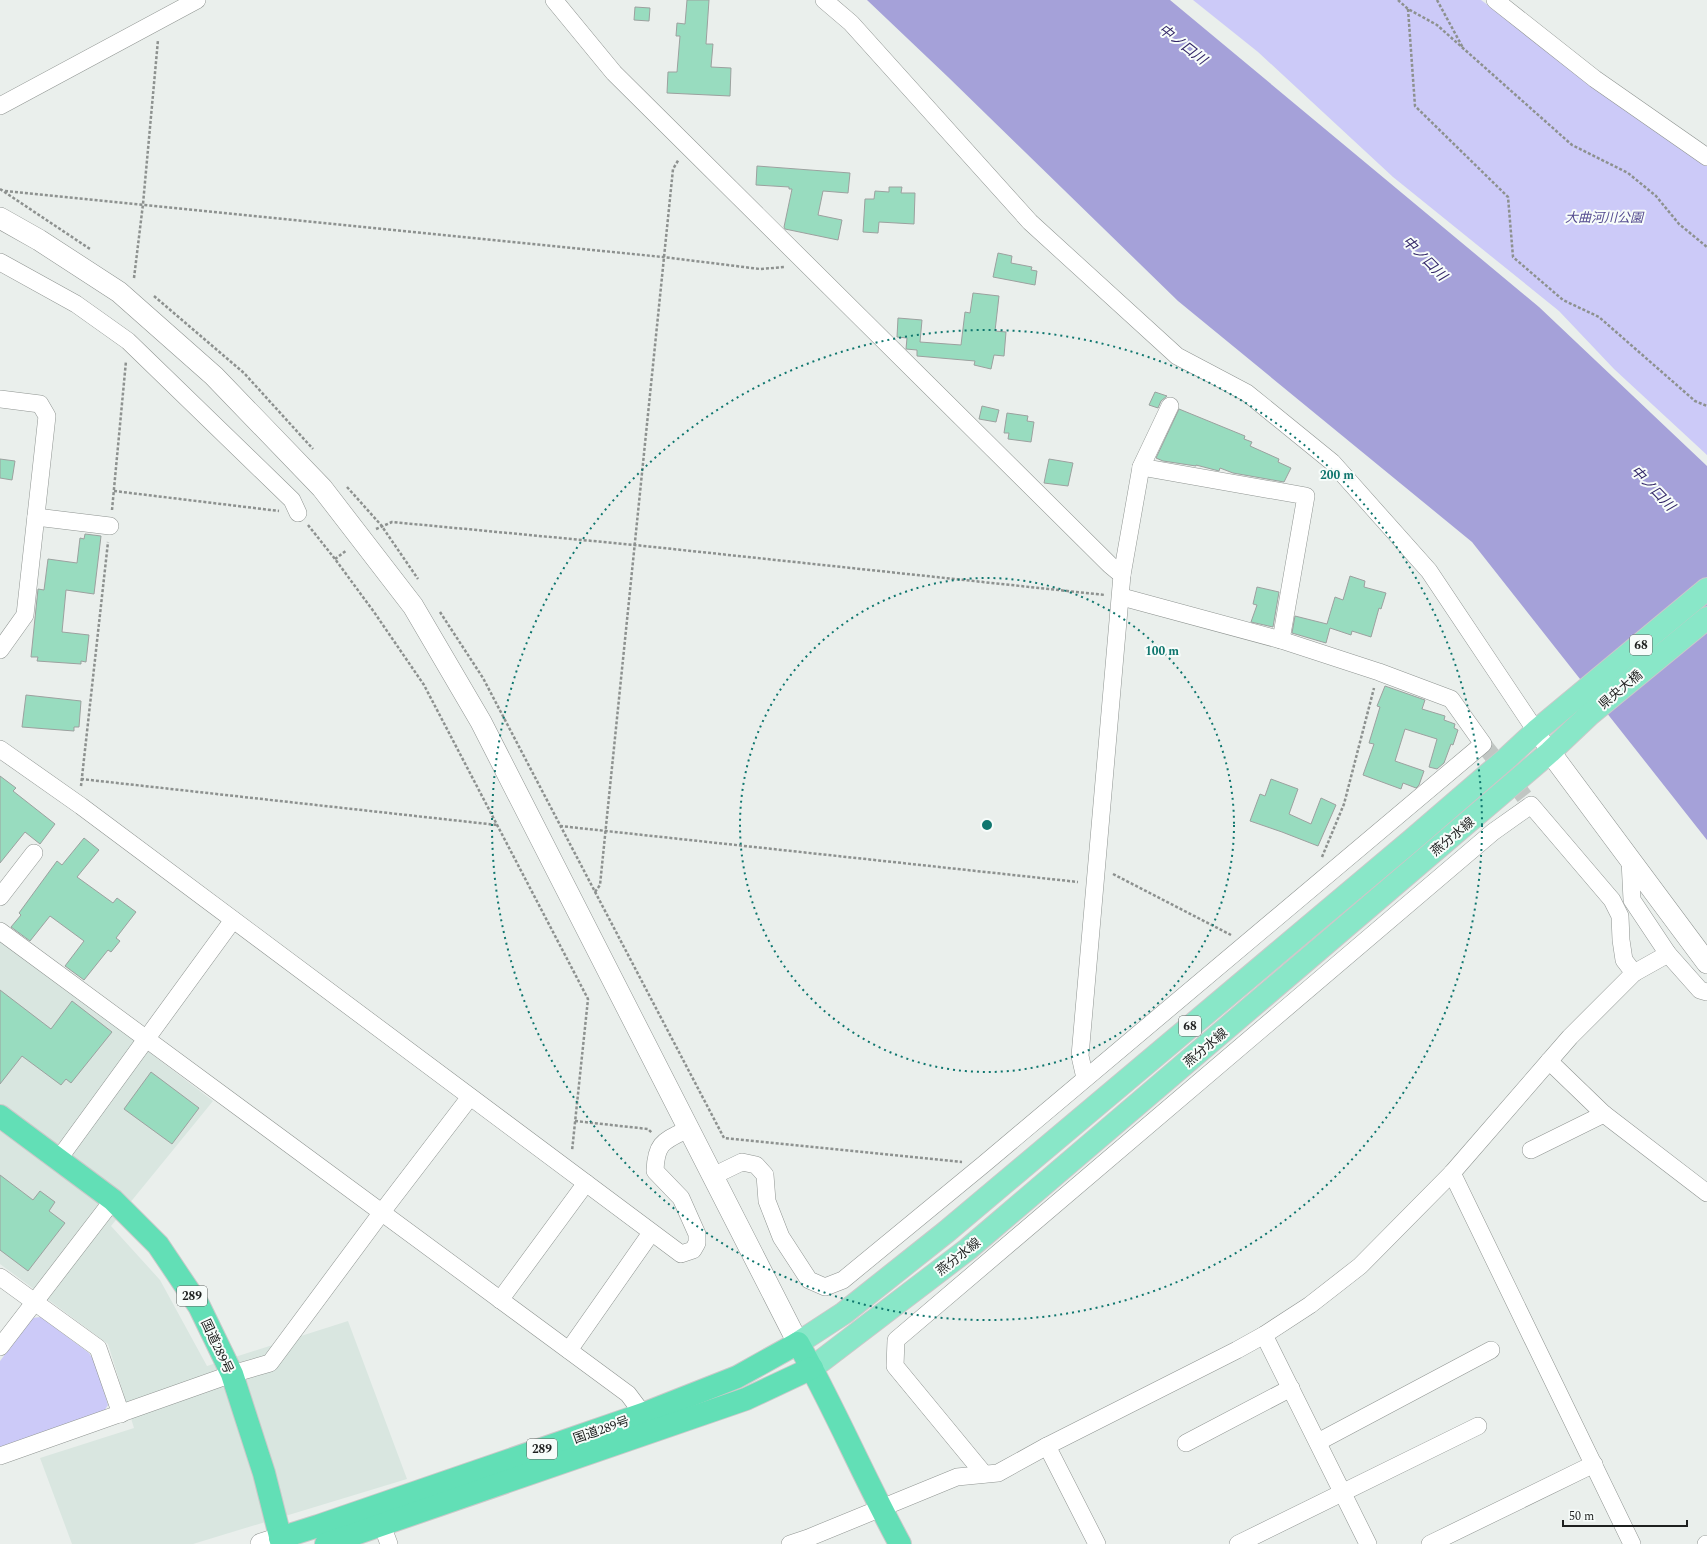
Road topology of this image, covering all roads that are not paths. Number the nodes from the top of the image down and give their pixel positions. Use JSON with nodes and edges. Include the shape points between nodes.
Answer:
{"nodes":[{"id":1,"x":197,"y":0,"type":"edge"},
{"id":2,"x":554,"y":0,"type":"edge"},
{"id":3,"x":824,"y":0,"type":"edge"},
{"id":4,"x":1495,"y":0,"type":"edge"},
{"id":5,"x":0,"y":106,"type":"edge"},
{"id":6,"x":1707,"y":157,"type":"edge"},
{"id":7,"x":0,"y":218,"type":"edge"},
{"id":8,"x":0,"y":262,"type":"edge"},
{"id":9,"x":0,"y":399,"type":"edge"},
{"id":10,"x":1170,"y":406,"type":"dead end"},
{"id":11,"x":1141,"y":467,"type":"junction"},
{"id":12,"x":298,"y":513,"type":"road end"},
{"id":13,"x":36,"y":517,"type":"junction"},
{"id":14,"x":110,"y":526,"type":"road end"},
{"id":15,"x":1122,"y":575,"type":"junction"},
{"id":16,"x":1707,"y":589,"type":"edge"},
{"id":17,"x":1122,"y":597,"type":"junction"},
{"id":18,"x":1707,"y":618,"type":"edge"},
{"id":19,"x":1281,"y":640,"type":"junction"},
{"id":20,"x":0,"y":650,"type":"edge"},
{"id":21,"x":1582,"y":708,"type":"junction"},
{"id":22,"x":1536,"y":731,"type":"junction"},
{"id":23,"x":0,"y":749,"type":"edge"},
{"id":24,"x":1550,"y":752,"type":"junction"},
{"id":25,"x":34,"y":854,"type":"dead end"},
{"id":26,"x":1630,"y":860,"type":"junction"},
{"id":27,"x":0,"y":897,"type":"edge"},
{"id":28,"x":233,"y":920,"type":"junction"},
{"id":29,"x":0,"y":930,"type":"edge"},
{"id":30,"x":1668,"y":954,"type":"junction"},
{"id":31,"x":1707,"y":963,"type":"edge"},
{"id":32,"x":1634,"y":973,"type":"junction"},
{"id":33,"x":1707,"y":992,"type":"edge"},
{"id":34,"x":147,"y":1038,"type":"junction"},
{"id":35,"x":1549,"y":1061,"type":"junction"},
{"id":36,"x":1085,"y":1078,"type":"junction"},
{"id":37,"x":470,"y":1097,"type":"junction"},
{"id":38,"x":1604,"y":1114,"type":"junction"},
{"id":39,"x":0,"y":1116,"type":"edge"},
{"id":40,"x":688,"y":1129,"type":"junction"},
{"id":41,"x":1531,"y":1150,"type":"dead end"},
{"id":42,"x":58,"y":1160,"type":"junction"},
{"id":43,"x":1452,"y":1173,"type":"junction"},
{"id":44,"x":712,"y":1176,"type":"junction"},
{"id":45,"x":586,"y":1183,"type":"junction"},
{"id":46,"x":1707,"y":1193,"type":"edge"},
{"id":47,"x":113,"y":1200,"type":"junction"},
{"id":48,"x":382,"y":1212,"type":"junction"},
{"id":49,"x":651,"y":1233,"type":"junction"},
{"id":50,"x":0,"y":1277,"type":"edge"},
{"id":51,"x":500,"y":1300,"type":"junction"},
{"id":52,"x":35,"y":1302,"type":"junction"},
{"id":53,"x":1264,"y":1335,"type":"junction"},
{"id":54,"x":798,"y":1344,"type":"junction"},
{"id":55,"x":0,"y":1347,"type":"edge"},
{"id":56,"x":569,"y":1350,"type":"junction"},
{"id":57,"x":1491,"y":1350,"type":"dead end"},
{"id":58,"x":812,"y":1368,"type":"junction"},
{"id":59,"x":232,"y":1374,"type":"junction"},
{"id":60,"x":1291,"y":1388,"type":"junction"},
{"id":61,"x":121,"y":1414,"type":"junction"},
{"id":62,"x":643,"y":1414,"type":"junction"},
{"id":63,"x":1478,"y":1426,"type":"dead end"},
{"id":64,"x":1318,"y":1442,"type":"junction"},
{"id":65,"x":1186,"y":1443,"type":"dead end"},
{"id":66,"x":1047,"y":1446,"type":"junction"},
{"id":67,"x":0,"y":1456,"type":"edge"},
{"id":68,"x":1594,"y":1464,"type":"junction"},
{"id":69,"x":984,"y":1474,"type":"junction"},
{"id":70,"x":1343,"y":1493,"type":"junction"},
{"id":71,"x":880,"y":1508,"type":"junction"},
{"id":72,"x":385,"y":1534,"type":"edge"},
{"id":73,"x":809,"y":1541,"type":"edge"},
{"id":74,"x":274,"y":1542,"type":"edge"},
{"id":75,"x":326,"y":1544,"type":"edge"},
{"id":76,"x":790,"y":1544,"type":"edge"},
{"id":77,"x":900,"y":1544,"type":"edge"},
{"id":78,"x":1097,"y":1544,"type":"edge"},
{"id":79,"x":1238,"y":1544,"type":"edge"},
{"id":80,"x":1368,"y":1544,"type":"edge"},
{"id":81,"x":1430,"y":1544,"type":"edge"},
{"id":82,"x":1632,"y":1544,"type":"edge"}],
"edges":[{"from":1,"to":5,"type":"street"},
{"from":2,"to":15,"type":"street","via":[[614,72],[687,147]]},
{"from":3,"to":22,"type":"street","via":[[851,23],[1036,228],[1177,356],[1247,393],[1332,462],[1429,571]]},
{"from":4,"to":6,"type":"street","via":[[1595,79]]},
{"from":7,"to":40,"type":"street","via":[[119,292],[214,376],[322,488],[413,606],[481,722]]},
{"from":8,"to":12,"type":"street","via":[[76,304],[128,341],[292,500]]},
{"from":9,"to":13,"type":"street","via":[[40,404],[47,416]]},
{"from":10,"to":11,"type":"street"},
{"from":11,"to":15,"type":"street"},
{"from":11,"to":19,"type":"street","via":[[1306,496]]},
{"from":13,"to":14,"type":"street"},
{"from":13,"to":20,"type":"street","via":[[25,615]]},
{"from":15,"to":17,"type":"street"},
{"from":16,"to":21,"type":"main road","name":"県央大橋","number":"68"},
{"from":17,"to":19,"type":"street"},
{"from":17,"to":36,"type":"street","via":[[1080,1056]]},
{"from":18,"to":21,"type":"main road","name":"県央大橋","number":"68"},
{"from":19,"to":36,"type":"street","via":[[1451,699],[1483,744]]},
{"from":21,"to":22,"type":"main road","name":"燕分水線","number":"68"},
{"from":21,"to":24,"type":"main road","name":"燕分水線","number":"68"},
{"from":22,"to":24,"type":"street"},
{"from":22,"to":54,"type":"main road","name":"燕分水線","number":"68","via":[[1412,840],[946,1232],[844,1314]]},
{"from":23,"to":28,"type":"street"},
{"from":24,"to":26,"type":"street"},
{"from":24,"to":58,"type":"main road","name":"燕分水線","number":"68","via":[[968,1249]]},
{"from":25,"to":27,"type":"street"},
{"from":26,"to":30,"type":"street","via":[[1632,900]]},
{"from":26,"to":31,"type":"street"},
{"from":28,"to":34,"type":"street"},
{"from":28,"to":37,"type":"street"},
{"from":29,"to":34,"type":"street"},
{"from":30,"to":32,"type":"street"},
{"from":30,"to":33,"type":"street","via":[[1700,990]]},
{"from":32,"to":35,"type":"street"},
{"from":32,"to":69,"type":"street","via":[[1624,960],[1620,940],[1620,916],[1612,900],[1531,805],[1493,832],[896,1340],[895,1366]]},
{"from":34,"to":42,"type":"street"},
{"from":34,"to":48,"type":"street"},
{"from":35,"to":38,"type":"street"},
{"from":35,"to":43,"type":"street"},
{"from":36,"to":44,"type":"street","via":[[843,1280],[825,1287],[809,1280],[781,1237],[767,1201],[766,1175],[756,1165],[742,1162]]},
{"from":37,"to":45,"type":"street"},
{"from":37,"to":48,"type":"street"},
{"from":38,"to":41,"type":"street"},
{"from":38,"to":46,"type":"street"},
{"from":39,"to":42,"type":"highway","name":"国道289号","number":"289"},
{"from":40,"to":44,"type":"street"},
{"from":40,"to":49,"type":"street","via":[[662,1143],[656,1156],[655,1171],[681,1198],[697,1234],[697,1243],[693,1250],[681,1254]]},
{"from":42,"to":47,"type":"highway","name":"国道289号","number":"289"},
{"from":43,"to":53,"type":"street","via":[[1360,1266],[1310,1305]]},
{"from":43,"to":68,"type":"street"},
{"from":44,"to":54,"type":"street"},
{"from":45,"to":49,"type":"street"},
{"from":45,"to":51,"type":"street"},
{"from":47,"to":52,"type":"street"},
{"from":47,"to":59,"type":"highway","name":"国道289号","number":"289","via":[[158,1245],[199,1306]]},
{"from":48,"to":51,"type":"street"},
{"from":48,"to":59,"type":"street","via":[[270,1363]]},
{"from":49,"to":56,"type":"street"},
{"from":50,"to":52,"type":"street"},
{"from":51,"to":56,"type":"street"},
{"from":52,"to":55,"type":"street"},
{"from":52,"to":61,"type":"street","via":[[98,1348]]},
{"from":53,"to":60,"type":"street"},
{"from":53,"to":66,"type":"street"},
{"from":54,"to":58,"type":"highway"},
{"from":54,"to":62,"type":"highway","name":"国道289号","number":"289","via":[[737,1377]]},
{"from":56,"to":62,"type":"street","via":[[628,1394]]},
{"from":57,"to":64,"type":"street"},
{"from":58,"to":71,"type":"highway"},
{"from":58,"to":72,"type":"highway","name":"国道289号","number":"289","via":[[746,1399]]},
{"from":59,"to":61,"type":"street"},
{"from":59,"to":74,"type":"highway","name":"国道289号","number":"289","via":[[264,1474]]},
{"from":60,"to":64,"type":"street"},
{"from":60,"to":65,"type":"street"},
{"from":61,"to":67,"type":"street"},
{"from":62,"to":74,"type":"highway","name":"国道289号","number":"289"},
{"from":63,"to":70,"type":"street"},
{"from":64,"to":70,"type":"street"},
{"from":66,"to":69,"type":"street","via":[[998,1473]]},
{"from":66,"to":78,"type":"street"},
{"from":68,"to":81,"type":"street"},
{"from":68,"to":82,"type":"street"},
{"from":69,"to":71,"type":"street","via":[[957,1477]]},
{"from":70,"to":79,"type":"street"},
{"from":70,"to":80,"type":"street"},
{"from":71,"to":73,"type":"street"},
{"from":71,"to":77,"type":"highway"},
{"from":72,"to":75,"type":"highway","name":"国道289号","number":"289"},
{"from":73,"to":76,"type":"street"}]}
